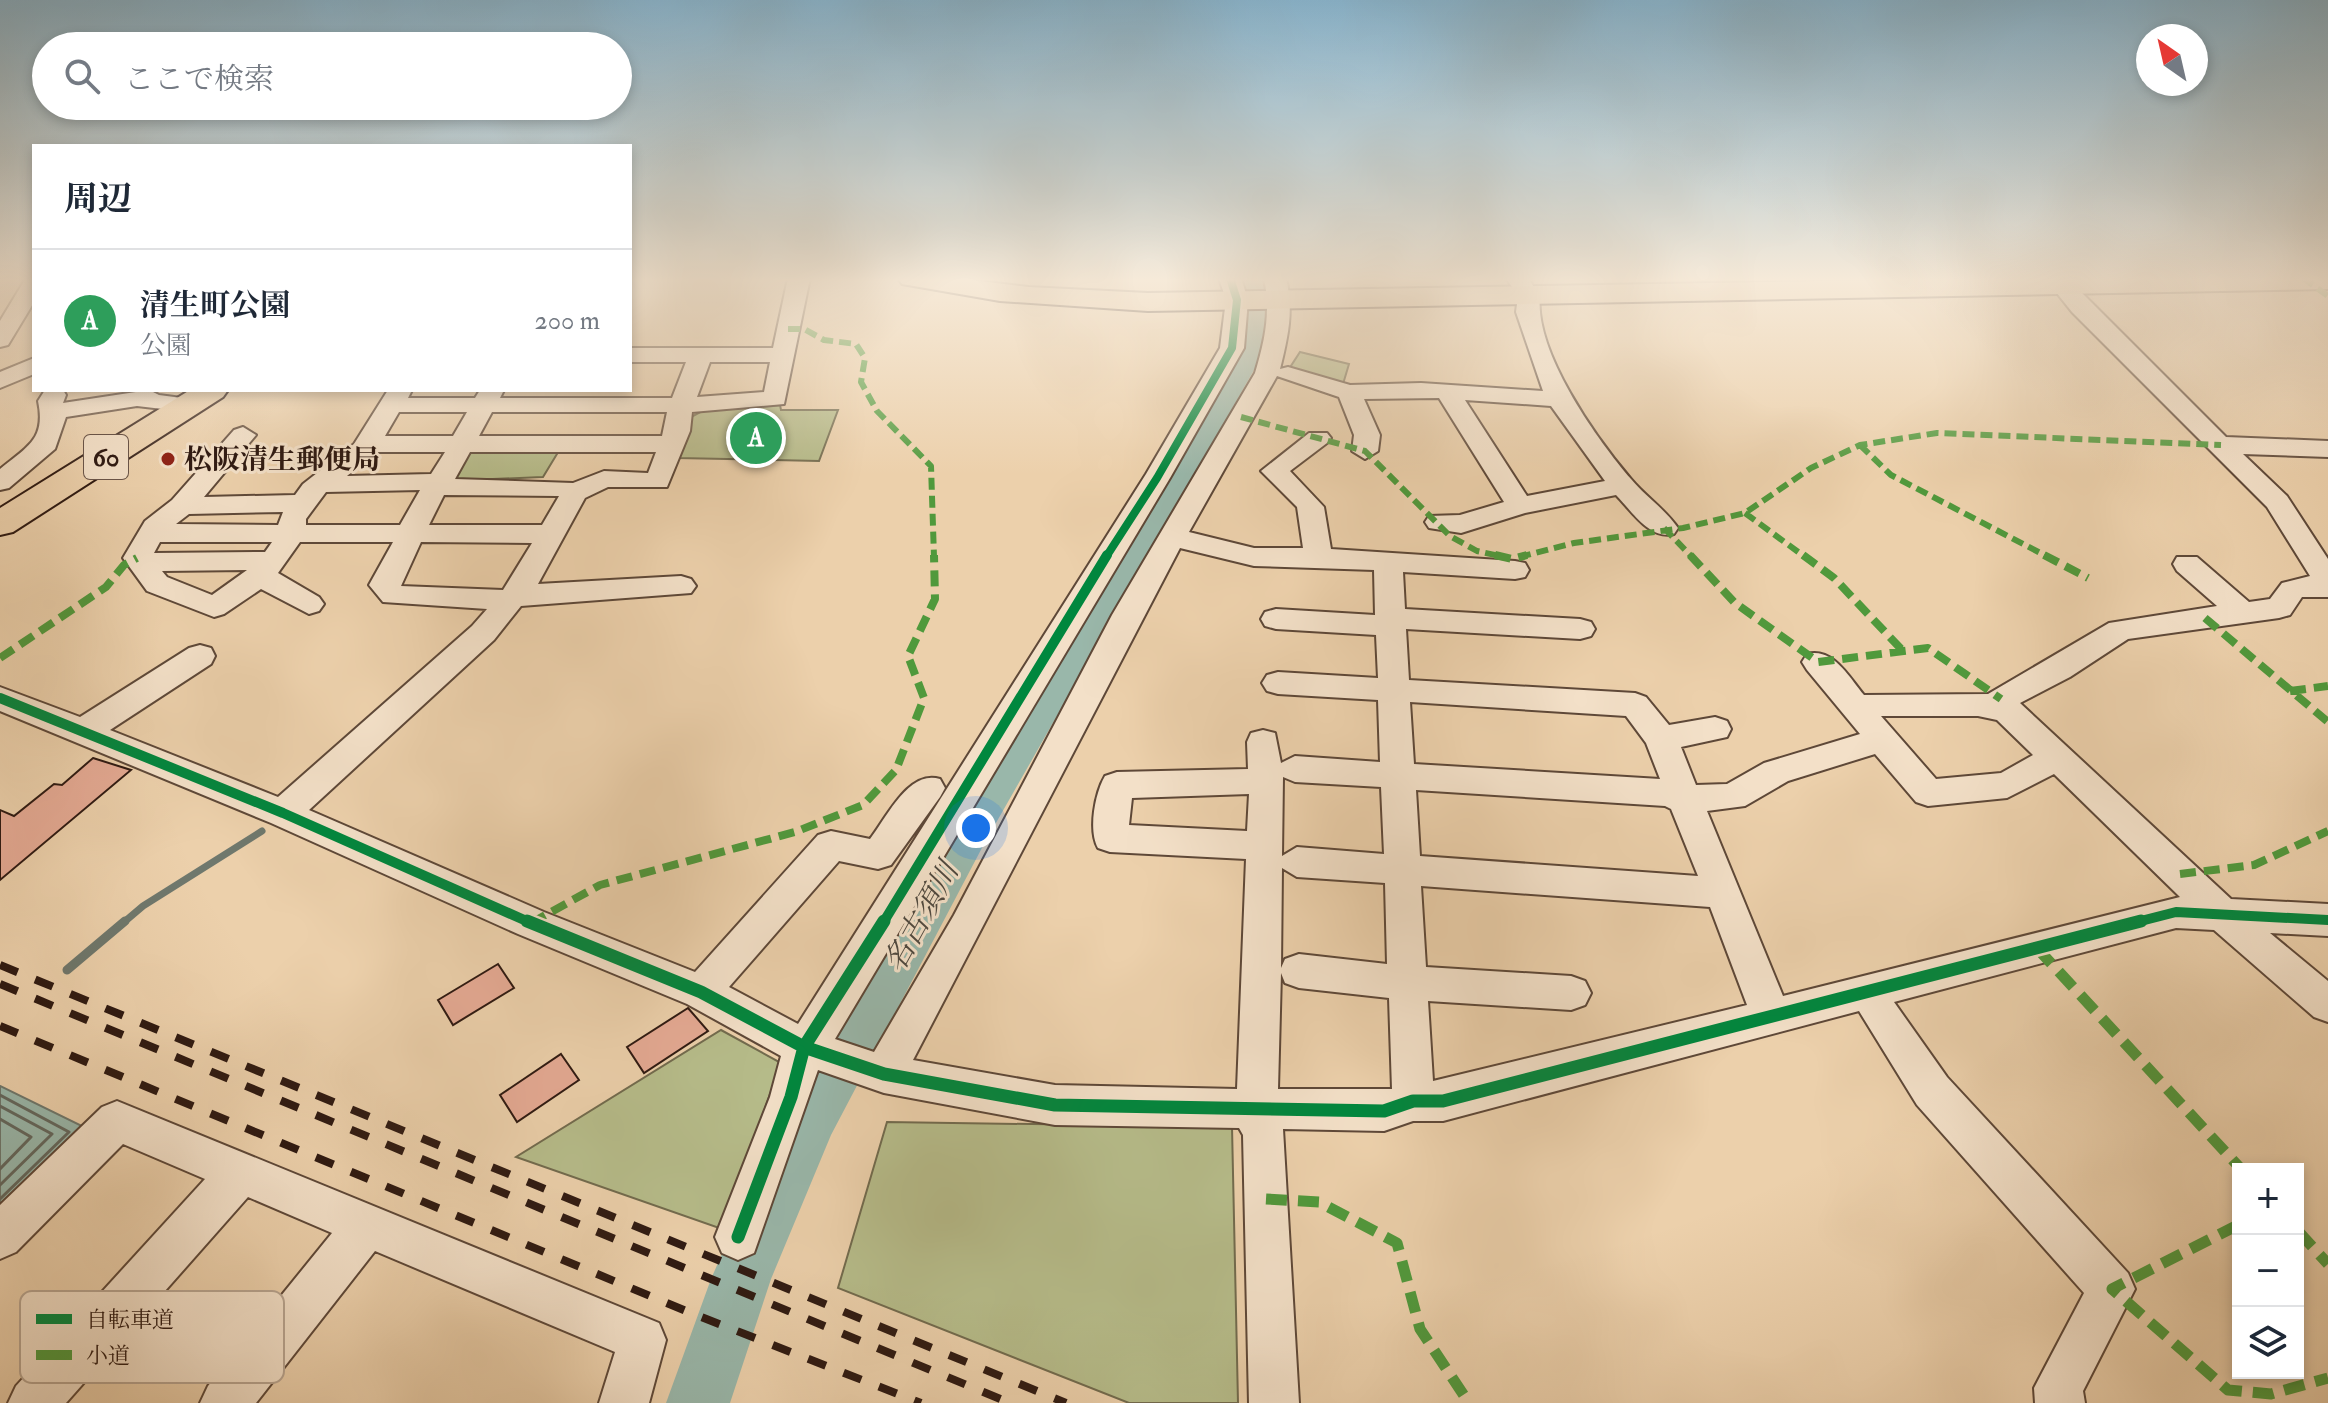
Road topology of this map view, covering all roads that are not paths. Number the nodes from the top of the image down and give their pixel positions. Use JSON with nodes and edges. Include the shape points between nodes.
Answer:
{"nodes":[{"id":1,"x":785,"y":343,"type":"edge"},
{"id":2,"x":1232,"y":343,"type":"edge"},
{"id":3,"x":1275,"y":343,"type":"edge"},
{"id":4,"x":1538,"y":343,"type":"edge"},
{"id":5,"x":2117,"y":343,"type":"edge"},
{"id":6,"x":632,"y":355,"type":"edge"},
{"id":7,"x":781,"y":361,"type":"junction"},
{"id":8,"x":700,"y":362,"type":"junction"},
{"id":9,"x":32,"y":366,"type":"edge"},
{"id":10,"x":632,"y":368,"type":"edge"},
{"id":11,"x":3,"y":374,"type":"edge"},
{"id":12,"x":1288,"y":374,"type":"dead end"},
{"id":13,"x":1349,"y":392,"type":"junction"},
{"id":14,"x":1447,"y":392,"type":"junction"},
{"id":15,"x":394,"y":397,"type":"edge"},
{"id":16,"x":499,"y":397,"type":"edge"},
{"id":17,"x":200,"y":398,"type":"edge"},
{"id":18,"x":1558,"y":399,"type":"junction"},
{"id":19,"x":55,"y":401,"type":"edge"},
{"id":20,"x":677,"y":427,"type":"junction"},
{"id":21,"x":593,"y":432,"type":"dead end"},
{"id":22,"x":243,"y":435,"type":"dead end"},
{"id":23,"x":1318,"y":438,"type":"dead end"},
{"id":24,"x":463,"y":442,"type":"junction"},
{"id":25,"x":367,"y":444,"type":"junction"},
{"id":26,"x":2221,"y":445,"type":"junction"},
{"id":27,"x":2328,"y":449,"type":"edge"},
{"id":28,"x":1365,"y":451,"type":"dead end"},
{"id":29,"x":0,"y":482,"type":"edge"},
{"id":30,"x":436,"y":484,"type":"junction"},
{"id":31,"x":1622,"y":486,"type":"junction"},
{"id":32,"x":574,"y":493,"type":"junction"},
{"id":33,"x":311,"y":494,"type":"junction"},
{"id":34,"x":182,"y":506,"type":"junction"},
{"id":35,"x":1520,"y":506,"type":"junction"},
{"id":36,"x":1439,"y":522,"type":"dead end"},
{"id":37,"x":0,"y":524,"type":"edge"},
{"id":38,"x":1664,"y":528,"type":"dead end"},
{"id":39,"x":292,"y":532,"type":"junction"},
{"id":40,"x":152,"y":533,"type":"junction"},
{"id":41,"x":407,"y":534,"type":"junction"},
{"id":42,"x":553,"y":534,"type":"junction"},
{"id":43,"x":1172,"y":537,"type":"junction"},
{"id":44,"x":1317,"y":557,"type":"junction"},
{"id":45,"x":140,"y":562,"type":"junction"},
{"id":46,"x":1388,"y":563,"type":"junction"},
{"id":47,"x":2187,"y":564,"type":"dead end"},
{"id":48,"x":267,"y":568,"type":"junction"},
{"id":49,"x":1515,"y":570,"type":"dead end"},
{"id":50,"x":2328,"y":581,"type":"edge"},
{"id":51,"x":681,"y":586,"type":"dead end"},
{"id":52,"x":2328,"y":587,"type":"edge"},
{"id":53,"x":509,"y":600,"type":"junction"},
{"id":54,"x":309,"y":604,"type":"dead end"},
{"id":55,"x":2243,"y":613,"type":"junction"},
{"id":56,"x":1276,"y":619,"type":"dead end"},
{"id":57,"x":1391,"y":623,"type":"junction"},
{"id":58,"x":1580,"y":629,"type":"dead end"},
{"id":59,"x":200,"y":656,"type":"dead end"},
{"id":60,"x":1818,"y":662,"type":"dead end"},
{"id":61,"x":1278,"y":683,"type":"dead end"},
{"id":62,"x":1394,"y":690,"type":"junction"},
{"id":63,"x":6,"y":707,"type":"edge"},
{"id":64,"x":2007,"y":710,"type":"junction"},
{"id":65,"x":1860,"y":711,"type":"junction"},
{"id":66,"x":1715,"y":729,"type":"dead end"},
{"id":67,"x":82,"y":732,"type":"junction"},
{"id":68,"x":1661,"y":739,"type":"junction"},
{"id":69,"x":1882,"y":740,"type":"junction"},
{"id":70,"x":1263,"y":742,"type":"dead end"},
{"id":71,"x":2057,"y":757,"type":"junction"},
{"id":72,"x":1398,"y":773,"type":"junction"},
{"id":73,"x":1280,"y":774,"type":"junction"},
{"id":74,"x":928,"y":788,"type":"dead end"},
{"id":75,"x":1683,"y":799,"type":"junction"},
{"id":76,"x":283,"y":813,"type":"junction"},
{"id":77,"x":1263,"y":846,"type":"junction"},
{"id":78,"x":1297,"y":862,"type":"dead end"},
{"id":79,"x":1403,"y":869,"type":"junction"},
{"id":80,"x":1721,"y":893,"type":"junction"},
{"id":81,"x":2221,"y":913,"type":"junction"},
{"id":82,"x":2328,"y":920,"type":"edge"},
{"id":83,"x":1299,"y":971,"type":"dead end"},
{"id":84,"x":1408,"y":983,"type":"junction"},
{"id":85,"x":1870,"y":990,"type":"junction"},
{"id":86,"x":701,"y":992,"type":"junction"},
{"id":87,"x":1571,"y":993,"type":"dead end"},
{"id":88,"x":2328,"y":1005,"type":"edge"},
{"id":89,"x":1771,"y":1015,"type":"junction"},
{"id":90,"x":804,"y":1047,"type":"junction"},
{"id":91,"x":884,"y":1074,"type":"junction"},
{"id":92,"x":1413,"y":1101,"type":"junction"},
{"id":93,"x":1252,"y":1109,"type":"junction"},
{"id":94,"x":241,"y":1172,"type":"junction"},
{"id":95,"x":367,"y":1225,"type":"junction"},
{"id":96,"x":0,"y":1236,"type":"edge"},
{"id":97,"x":738,"y":1237,"type":"dead end"},
{"id":98,"x":134,"y":1291,"type":"edge"},
{"id":99,"x":284,"y":1329,"type":"edge"},
{"id":100,"x":51,"y":1383,"type":"edge"},
{"id":101,"x":241,"y":1383,"type":"edge"},
{"id":102,"x":33,"y":1403,"type":"edge"},
{"id":103,"x":225,"y":1403,"type":"edge"},
{"id":104,"x":624,"y":1403,"type":"edge"},
{"id":105,"x":1274,"y":1403,"type":"edge"},
{"id":106,"x":2060,"y":1403,"type":"edge"}],
"edges":[{"from":1,"to":7,"type":"street"},
{"from":2,"to":90,"type":"street","via":[[1157,478]]},
{"from":3,"to":43,"type":"street","via":[[1267,373]]},
{"from":4,"to":18,"type":"street"},
{"from":5,"to":26,"type":"street"},
{"from":6,"to":8,"type":"street"},
{"from":7,"to":8,"type":"street"},
{"from":7,"to":20,"type":"street","via":[[775,399]]},
{"from":8,"to":10,"type":"street"},
{"from":8,"to":20,"type":"street"},
{"from":9,"to":11,"type":"street"},
{"from":12,"to":13,"type":"street"},
{"from":13,"to":14,"type":"street"},
{"from":13,"to":28,"type":"street","via":[[1367,435]]},
{"from":14,"to":18,"type":"street"},
{"from":14,"to":35,"type":"street"},
{"from":15,"to":16,"type":"street"},
{"from":15,"to":25,"type":"street"},
{"from":16,"to":20,"type":"street"},
{"from":16,"to":24,"type":"street"},
{"from":17,"to":19,"type":"street"},
{"from":17,"to":37,"type":"main road","number":"60"},
{"from":18,"to":31,"type":"street"},
{"from":19,"to":29,"type":"street","via":[[55,422],[46,444]]},
{"from":20,"to":21,"type":"street"},
{"from":20,"to":24,"type":"street"},
{"from":20,"to":32,"type":"street","via":[[658,481],[604,479]]},
{"from":22,"to":34,"type":"street"},
{"from":23,"to":44,"type":"street","via":[[1274,471],[1309,500],[1316,514]]},
{"from":24,"to":25,"type":"street"},
{"from":24,"to":30,"type":"street"},
{"from":25,"to":33,"type":"street"},
{"from":26,"to":27,"type":"street"},
{"from":26,"to":50,"type":"street","via":[[2277,502]]},
{"from":30,"to":32,"type":"street","via":[[562,488]]},
{"from":30,"to":33,"type":"street"},
{"from":30,"to":41,"type":"street","via":[[420,523]]},
{"from":31,"to":35,"type":"street"},
{"from":31,"to":38,"type":"street"},
{"from":32,"to":42,"type":"street"},
{"from":33,"to":34,"type":"street"},
{"from":33,"to":39,"type":"street","via":[[292,519]]},
{"from":34,"to":40,"type":"street"},
{"from":35,"to":36,"type":"street","via":[[1461,524]]},
{"from":39,"to":40,"type":"street"},
{"from":39,"to":41,"type":"street"},
{"from":39,"to":48,"type":"street"},
{"from":40,"to":45,"type":"street","via":[[137,558]]},
{"from":41,"to":42,"type":"street"},
{"from":41,"to":53,"type":"street","via":[[407,546],[384,585],[393,595]]},
{"from":42,"to":53,"type":"street"},
{"from":43,"to":44,"type":"street","via":[[1254,557]]},
{"from":43,"to":91,"type":"street"},
{"from":44,"to":46,"type":"street"},
{"from":45,"to":48,"type":"street"},
{"from":45,"to":48,"type":"street","via":[[157,584],[214,607]]},
{"from":46,"to":49,"type":"street"},
{"from":46,"to":57,"type":"street"},
{"from":47,"to":55,"type":"street"},
{"from":48,"to":54,"type":"street"},
{"from":51,"to":53,"type":"street","via":[[600,588]]},
{"from":52,"to":55,"type":"street","via":[[2292,590],[2279,608]]},
{"from":53,"to":76,"type":"street","via":[[483,633]]},
{"from":55,"to":64,"type":"street","via":[[2120,630],[2001,699]]},
{"from":56,"to":57,"type":"street"},
{"from":57,"to":58,"type":"street","via":[[1407,619]]},
{"from":57,"to":62,"type":"street"},
{"from":59,"to":67,"type":"street"},
{"from":60,"to":65,"type":"street"},
{"from":61,"to":62,"type":"street"},
{"from":62,"to":68,"type":"street","via":[[1635,705]]},
{"from":62,"to":72,"type":"street"},
{"from":63,"to":67,"type":"street"},
{"from":64,"to":65,"type":"street","via":[[1978,704],[1872,704]]},
{"from":64,"to":71,"type":"street"},
{"from":65,"to":69,"type":"street"},
{"from":66,"to":68,"type":"street"},
{"from":67,"to":76,"type":"street"},
{"from":68,"to":75,"type":"street"},
{"from":69,"to":71,"type":"street","via":[[1928,793],[2007,785]]},
{"from":69,"to":75,"type":"street","via":[[1776,772],[1733,797]]},
{"from":70,"to":73,"type":"street"},
{"from":71,"to":81,"type":"street"},
{"from":72,"to":73,"type":"street"},
{"from":72,"to":75,"type":"street","via":[[1668,793]]},
{"from":72,"to":79,"type":"street"},
{"from":73,"to":77,"type":"street"},
{"from":73,"to":77,"type":"street","via":[[1231,784],[1117,785],[1110,838]]},
{"from":74,"to":86,"type":"street","via":[[878,855],[831,845]]},
{"from":75,"to":80,"type":"street"},
{"from":76,"to":86,"type":"street"},
{"from":77,"to":93,"type":"street","via":[[1259,1083]]},
{"from":78,"to":79,"type":"street"},
{"from":79,"to":80,"type":"street"},
{"from":79,"to":84,"type":"street"},
{"from":80,"to":89,"type":"street"},
{"from":81,"to":82,"type":"street"},
{"from":81,"to":85,"type":"street","via":[[2176,912]]},
{"from":81,"to":88,"type":"street"},
{"from":83,"to":84,"type":"street"},
{"from":84,"to":87,"type":"street"},
{"from":84,"to":92,"type":"street"},
{"from":85,"to":89,"type":"street"},
{"from":85,"to":106,"type":"street","via":[[1880,1015],[1932,1091],[2112,1289],[2058,1388]]},
{"from":86,"to":90,"type":"street"},
{"from":89,"to":92,"type":"street","via":[[1443,1101]]},
{"from":90,"to":91,"type":"street"},
{"from":90,"to":97,"type":"street","via":[[791,1097]]},
{"from":91,"to":93,"type":"street","via":[[1055,1105]]},
{"from":92,"to":93,"type":"street","via":[[1384,1111]]},
{"from":93,"to":105,"type":"street","via":[[1264,1135]]},
{"from":94,"to":95,"type":"street"},
{"from":94,"to":96,"type":"street","via":[[117,1121]]},
{"from":94,"to":98,"type":"street"},
{"from":95,"to":99,"type":"street"},
{"from":95,"to":104,"type":"street","via":[[642,1340]]},
{"from":100,"to":102,"type":"street"},
{"from":101,"to":103,"type":"street"}]}
